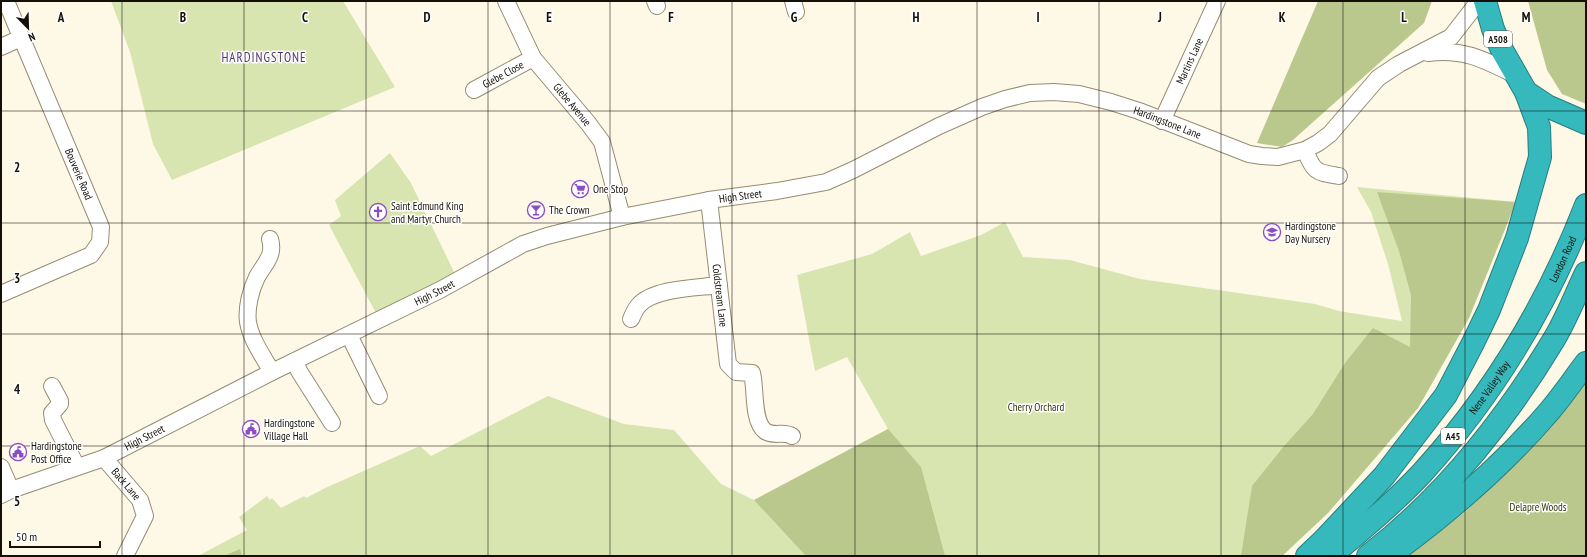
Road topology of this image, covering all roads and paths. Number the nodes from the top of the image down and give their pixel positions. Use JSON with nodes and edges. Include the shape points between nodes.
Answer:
{"nodes":[{"id":1,"x":6,"y":1,"type":"edge"},
{"id":2,"x":506,"y":1,"type":"edge"},
{"id":3,"x":1216,"y":1,"type":"edge"},
{"id":4,"x":1479,"y":1,"type":"edge"},
{"id":5,"x":1485,"y":1,"type":"edge"},
{"id":6,"x":21,"y":38,"type":"junction"},
{"id":7,"x":1,"y":47,"type":"edge"},
{"id":8,"x":1420,"y":54,"type":"junction"},
{"id":9,"x":533,"y":58,"type":"junction"},
{"id":10,"x":1521,"y":83,"type":"junction"},
{"id":11,"x":474,"y":90,"type":"dead end"},
{"id":12,"x":1162,"y":121,"type":"junction"},
{"id":13,"x":1583,"y":122,"type":"edge"},
{"id":14,"x":1305,"y":150,"type":"junction"},
{"id":15,"x":888,"y":152,"type":"joint"},
{"id":16,"x":1339,"y":176,"type":"dead end"},
{"id":17,"x":709,"y":200,"type":"junction"},
{"id":18,"x":1586,"y":205,"type":"edge"},
{"id":19,"x":622,"y":217,"type":"junction"},
{"id":20,"x":270,"y":239,"type":"dead end"},
{"id":21,"x":1586,"y":273,"type":"edge"},
{"id":22,"x":719,"y":285,"type":"junction"},
{"id":23,"x":1548,"y":292,"type":"joint"},
{"id":24,"x":1,"y":294,"type":"edge"},
{"id":25,"x":631,"y":319,"type":"dead end"},
{"id":26,"x":348,"y":335,"type":"junction"},
{"id":27,"x":295,"y":361,"type":"junction"},
{"id":28,"x":1586,"y":363,"type":"edge"},
{"id":29,"x":272,"y":372,"type":"junction"},
{"id":30,"x":52,"y":386,"type":"dead end"},
{"id":31,"x":379,"y":396,"type":"dead end"},
{"id":32,"x":332,"y":423,"type":"dead end"},
{"id":33,"x":792,"y":436,"type":"dead end"},
{"id":34,"x":104,"y":458,"type":"junction"},
{"id":35,"x":1,"y":467,"type":"edge"},
{"id":36,"x":76,"y":467,"type":"junction"},
{"id":37,"x":6,"y":492,"type":"edge"},
{"id":38,"x":125,"y":556,"type":"edge"},
{"id":39,"x":1307,"y":556,"type":"edge"},
{"id":40,"x":1330,"y":556,"type":"edge"},
{"id":41,"x":1368,"y":556,"type":"edge"},
{"id":42,"x":1388,"y":556,"type":"edge"}],
"edges":[{"from":1,"to":6,"type":"street","name":"Bouverie Road"},
{"from":2,"to":9,"type":"street","name":"Glebe Avenue"},
{"from":3,"to":12,"type":"street","name":"Martins Lane"},
{"from":4,"to":8,"type":"street","name":"Hardingstone Lane","via":[[1451,38]]},
{"from":5,"to":10,"type":"highway","number":"A508","via":[[1493,29]]},
{"from":6,"to":7,"type":"street"},
{"from":6,"to":24,"type":"street","name":"Bouverie Road","via":[[101,226],[100,242],[91,255]]},
{"from":8,"to":10,"type":"street","name":"Hardingstone Lane","via":[[1461,53],[1486,61]]},
{"from":8,"to":14,"type":"street","name":"Hardingstone Lane","via":[[1378,78],[1330,134]]},
{"from":9,"to":11,"type":"street","name":"Glebe Close"},
{"from":9,"to":19,"type":"street","name":"Glebe Avenue","via":[[602,142]]},
{"from":10,"to":13,"type":"highway","number":"A508","via":[[1546,106]]},
{"from":10,"to":39,"type":"highway","via":[[1539,127],[1540,158],[1518,238],[1489,310],[1446,395],[1388,470]]},
{"from":12,"to":14,"type":"street","name":"Hardingstone Lane","via":[[1249,154],[1278,157]]},
{"from":12,"to":15,"type":"street","name":"Hardingstone Lane","via":[[1111,102],[1079,94],[1030,93],[982,107]]},
{"from":14,"to":16,"type":"street","via":[[1310,163],[1318,172]]},
{"from":15,"to":17,"type":"street","name":"High Street","via":[[826,182]]},
{"from":17,"to":19,"type":"street","name":"High Street"},
{"from":17,"to":22,"type":"street","name":"Coldstream Lane"},
{"from":18,"to":23,"type":"highway","name":"London Road","number":"A45"},
{"from":19,"to":26,"type":"street","name":"High Street","via":[[523,244],[440,290]]},
{"from":20,"to":29,"type":"street","via":[[272,247],[267,263],[250,293],[248,321],[256,346]]},
{"from":21,"to":41,"type":"highway","number":"A45","via":[[1553,341],[1476,451],[1394,536]]},
{"from":22,"to":25,"type":"street","via":[[669,291],[651,297],[639,305]]},
{"from":22,"to":33,"type":"street","name":"Coldstream Lane","via":[[728,364],[736,372],[752,373],[755,387],[754,404],[765,431]]},
{"from":23,"to":40,"type":"highway","name":"Nene Valley Way","number":"A45","via":[[1492,383],[1456,433],[1422,473],[1375,519]]},
{"from":26,"to":27,"type":"street","name":"High Street"},
{"from":26,"to":31,"type":"street"},
{"from":27,"to":29,"type":"street","name":"High Street"},
{"from":27,"to":32,"type":"street"},
{"from":28,"to":42,"type":"highway","via":[[1548,413],[1496,468],[1451,509]]},
{"from":29,"to":34,"type":"street","name":"High Street"},
{"from":30,"to":36,"type":"street","via":[[60,401],[52,413],[53,420]]},
{"from":34,"to":36,"type":"street","name":"High Street"},
{"from":34,"to":38,"type":"street","name":"Back Lane","via":[[140,500],[145,516]]},
{"from":35,"to":37,"type":"street"},
{"from":36,"to":37,"type":"street","name":"High Street"}]}
